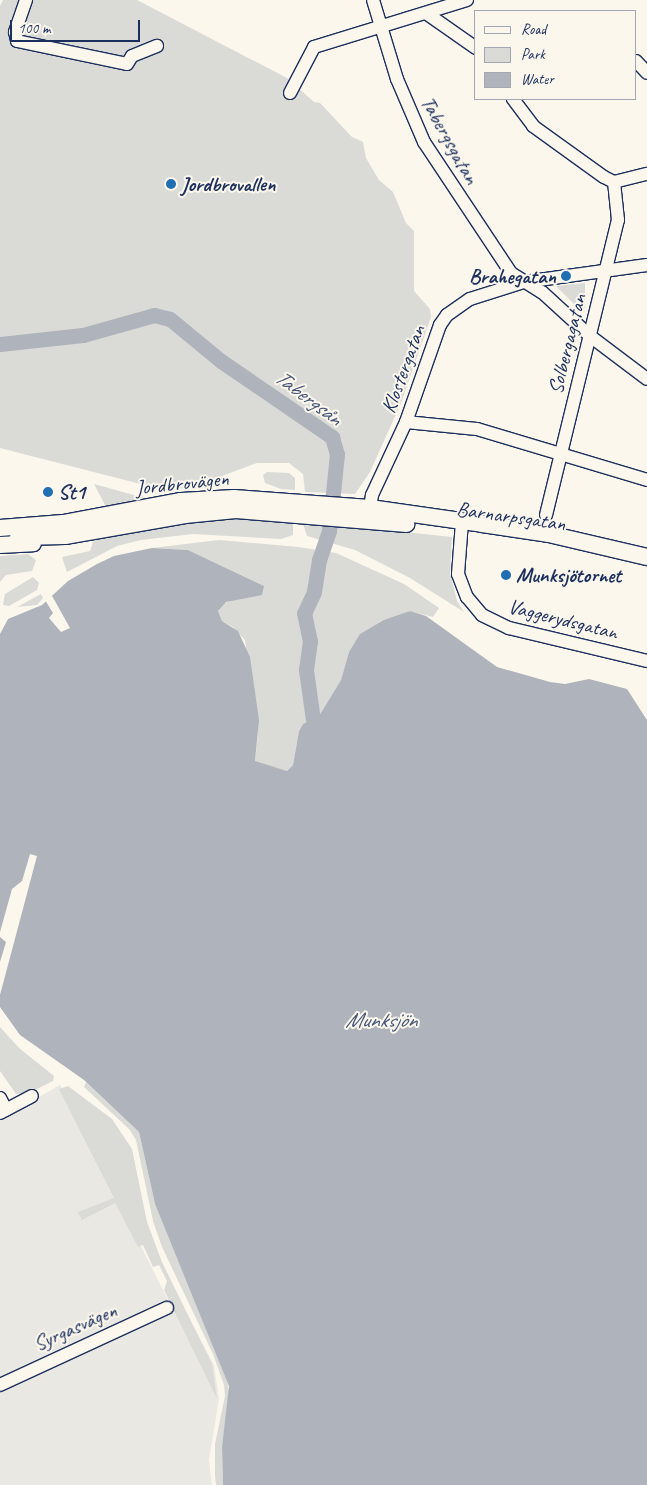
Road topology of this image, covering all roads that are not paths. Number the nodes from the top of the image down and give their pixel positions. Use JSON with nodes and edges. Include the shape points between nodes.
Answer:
{"nodes":[{"id":1,"x":26,"y":0,"type":"edge"},
{"id":2,"x":373,"y":0,"type":"edge"},
{"id":3,"x":467,"y":0,"type":"edge"},
{"id":4,"x":426,"y":13,"type":"junction"},
{"id":5,"x":380,"y":26,"type":"junction"},
{"id":6,"x":157,"y":46,"type":"dead end"},
{"id":7,"x":474,"y":47,"type":"edge"},
{"id":8,"x":637,"y":62,"type":"edge"},
{"id":9,"x":646,"y":71,"type":"edge"},
{"id":10,"x":290,"y":93,"type":"dead end"},
{"id":11,"x":514,"y":100,"type":"edge"},
{"id":12,"x":647,"y":174,"type":"edge"},
{"id":13,"x":614,"y":182,"type":"junction"},
{"id":14,"x":647,"y":266,"type":"edge"},
{"id":15,"x":606,"y":270,"type":"junction"},
{"id":16,"x":524,"y":282,"type":"junction"},
{"id":17,"x":590,"y":336,"type":"junction"},
{"id":18,"x":647,"y":379,"type":"edge"},
{"id":19,"x":406,"y":422,"type":"junction"},
{"id":20,"x":561,"y":454,"type":"junction"},
{"id":21,"x":647,"y":480,"type":"edge"},
{"id":22,"x":317,"y":510,"type":"junction"},
{"id":23,"x":369,"y":515,"type":"junction"},
{"id":24,"x":546,"y":515,"type":"dead end"},
{"id":25,"x":461,"y":525,"type":"junction"},
{"id":26,"x":0,"y":528,"type":"edge"},
{"id":27,"x":65,"y":536,"type":"junction"},
{"id":28,"x":0,"y":537,"type":"edge"},
{"id":29,"x":0,"y":545,"type":"edge"},
{"id":30,"x":647,"y":557,"type":"edge"},
{"id":31,"x":647,"y":563,"type":"edge"},
{"id":32,"x":647,"y":661,"type":"edge"},
{"id":33,"x":32,"y":1096,"type":"dead end"},
{"id":34,"x":0,"y":1098,"type":"edge"},
{"id":35,"x":3,"y":1112,"type":"edge"},
{"id":36,"x":167,"y":1308,"type":"dead end"},
{"id":37,"x":0,"y":1385,"type":"edge"}],
"edges":[{"from":1,"to":6,"type":"street","via":[[15,32],[17,41],[127,64],[132,56]]},
{"from":2,"to":5,"type":"street","name":"Tabergsgatan"},
{"from":3,"to":4,"type":"street"},
{"from":4,"to":5,"type":"street"},
{"from":4,"to":7,"type":"street"},
{"from":5,"to":10,"type":"street","via":[[314,47]]},
{"from":5,"to":16,"type":"street","name":"Tabergsgatan","via":[[397,79],[424,142],[511,273]]},
{"from":8,"to":9,"type":"street"},
{"from":11,"to":13,"type":"street","via":[[533,126]]},
{"from":12,"to":13,"type":"street"},
{"from":13,"to":15,"type":"street","name":"Solbergagatan","via":[[618,220]]},
{"from":14,"to":15,"type":"street","name":"Klostergatan"},
{"from":15,"to":16,"type":"street","name":"Klostergatan"},
{"from":15,"to":17,"type":"street","name":"Solbergagatan"},
{"from":16,"to":17,"type":"street","via":[[542,292]]},
{"from":16,"to":19,"type":"street","name":"Klostergatan","via":[[470,299],[446,315]]},
{"from":17,"to":18,"type":"street"},
{"from":17,"to":20,"type":"street","name":"Solbergagatan"},
{"from":19,"to":20,"type":"street","via":[[477,429]]},
{"from":19,"to":23,"type":"street","name":"Klostergatan","via":[[372,495]]},
{"from":20,"to":21,"type":"street"},
{"from":20,"to":24,"type":"street","name":"Solbergagatan"},
{"from":22,"to":23,"type":"main road","name":"Jordbrovägen"},
{"from":22,"to":26,"type":"main road","name":"Jordbrovägen","via":[[234,498],[181,502],[63,522]]},
{"from":22,"to":27,"type":"main road","name":"Jordbrovägen","via":[[236,510],[184,515]]},
{"from":23,"to":25,"type":"main road","name":"Barnarpsgatan"},
{"from":25,"to":30,"type":"main road","name":"Barnarpsgatan","via":[[549,534]]},
{"from":25,"to":31,"type":"main road","name":"Barnarpsgatan","via":[[530,536]]},
{"from":25,"to":32,"type":"street","name":"Vaggerydsgatan","via":[[457,567],[460,584],[471,604],[482,615],[509,628]]},
{"from":27,"to":28,"type":"main road","name":"Jordbrovägen"},
{"from":27,"to":29,"type":"main road"},
{"from":33,"to":35,"type":"street"},
{"from":34,"to":35,"type":"street"},
{"from":36,"to":37,"type":"street","name":"Syrgasvägen"}]}
